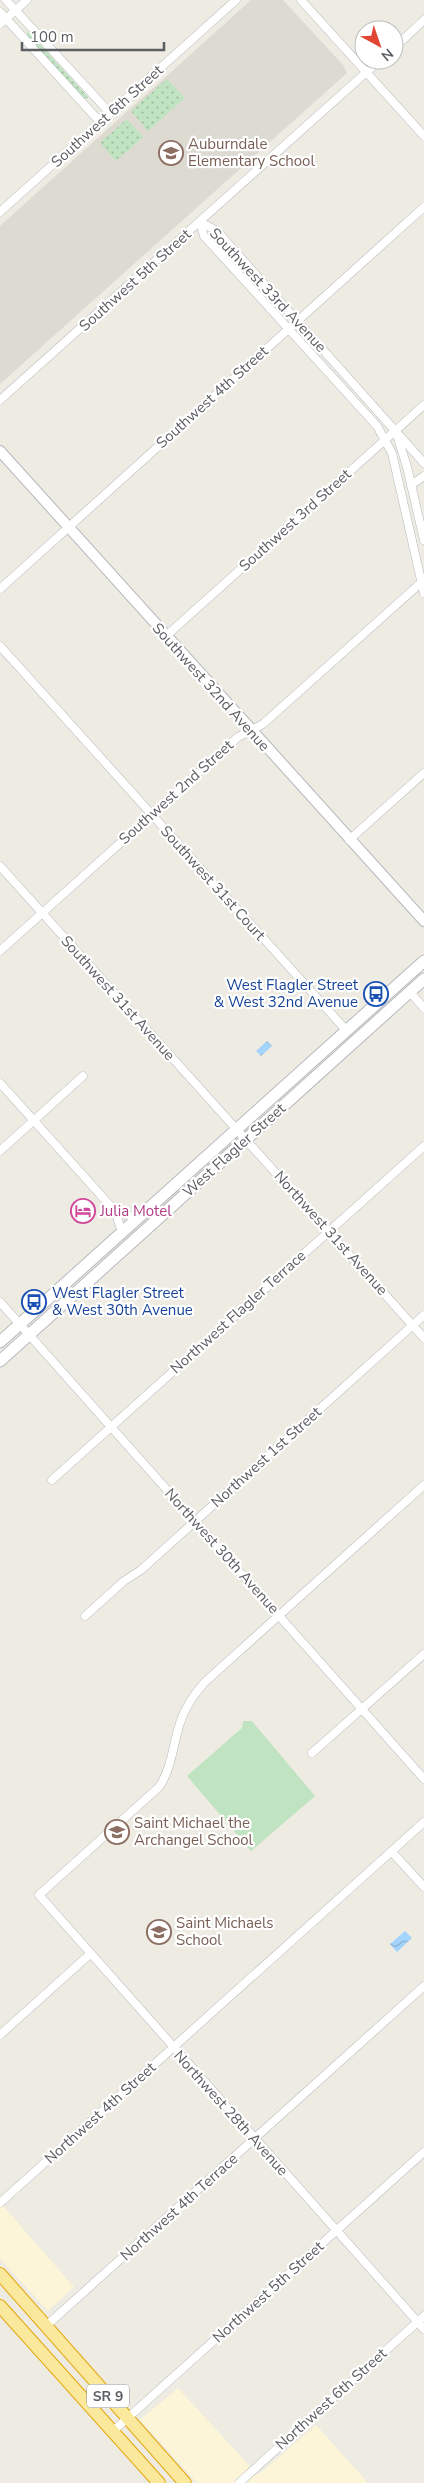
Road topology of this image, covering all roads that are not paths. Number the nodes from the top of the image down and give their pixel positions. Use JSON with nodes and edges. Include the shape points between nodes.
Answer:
{"nodes":[{"id":1,"x":6,"y":0,"type":"edge"},
{"id":2,"x":27,"y":0,"type":"edge"},
{"id":3,"x":236,"y":0,"type":"edge"},
{"id":4,"x":301,"y":0,"type":"edge"},
{"id":5,"x":15,"y":10,"type":"junction"},
{"id":6,"x":0,"y":12,"type":"edge"},
{"id":7,"x":424,"y":20,"type":"edge"},
{"id":8,"x":3,"y":21,"type":"edge"},
{"id":9,"x":404,"y":39,"type":"edge"},
{"id":10,"x":369,"y":70,"type":"edge"},
{"id":11,"x":366,"y":73,"type":"junction"},
{"id":12,"x":110,"y":113,"type":"junction"},
{"id":13,"x":100,"y":122,"type":"junction"},
{"id":14,"x":424,"y":136,"type":"edge"},
{"id":15,"x":424,"y":207,"type":"edge"},
{"id":16,"x":0,"y":212,"type":"edge"},
{"id":17,"x":200,"y":222,"type":"junction"},
{"id":18,"x":298,"y":320,"type":"junction"},
{"id":19,"x":288,"y":329,"type":"junction"},
{"id":20,"x":0,"y":400,"type":"edge"},
{"id":21,"x":424,"y":405,"type":"edge"},
{"id":22,"x":395,"y":431,"type":"junction"},
{"id":23,"x":385,"y":439,"type":"junction"},
{"id":24,"x":0,"y":451,"type":"edge"},
{"id":25,"x":424,"y":463,"type":"edge"},
{"id":26,"x":424,"y":476,"type":"edge"},
{"id":27,"x":412,"y":485,"type":"junction"},
{"id":28,"x":68,"y":526,"type":"junction"},
{"id":29,"x":424,"y":540,"type":"edge"},
{"id":30,"x":423,"y":581,"type":"edge"},
{"id":31,"x":0,"y":589,"type":"edge"},
{"id":32,"x":424,"y":593,"type":"edge"},
{"id":33,"x":166,"y":636,"type":"junction"},
{"id":34,"x":0,"y":646,"type":"edge"},
{"id":35,"x":250,"y":730,"type":"junction"},
{"id":36,"x":424,"y":773,"type":"edge"},
{"id":37,"x":150,"y":814,"type":"junction"},
{"id":38,"x":349,"y":840,"type":"junction"},
{"id":39,"x":0,"y":866,"type":"edge"},
{"id":40,"x":42,"y":913,"type":"junction"},
{"id":41,"x":424,"y":921,"type":"edge"},
{"id":42,"x":0,"y":950,"type":"edge"},
{"id":43,"x":424,"y":961,"type":"edge"},
{"id":44,"x":424,"y":979,"type":"edge"},
{"id":45,"x":392,"y":989,"type":"junction"},
{"id":46,"x":410,"y":992,"type":"junction"},
{"id":47,"x":424,"y":1008,"type":"edge"},
{"id":48,"x":346,"y":1030,"type":"junction"},
{"id":49,"x":83,"y":1076,"type":"dead end"},
{"id":50,"x":0,"y":1083,"type":"edge"},
{"id":51,"x":34,"y":1120,"type":"junction"},
{"id":52,"x":237,"y":1129,"type":"junction"},
{"id":53,"x":246,"y":1139,"type":"junction"},
{"id":54,"x":424,"y":1146,"type":"edge"},
{"id":55,"x":0,"y":1151,"type":"edge"},
{"id":56,"x":116,"y":1211,"type":"junction"},
{"id":57,"x":138,"y":1218,"type":"junction"},
{"id":58,"x":329,"y":1231,"type":"junction"},
{"id":59,"x":122,"y":1232,"type":"junction"},
{"id":60,"x":0,"y":1302,"type":"edge"},
{"id":61,"x":424,"y":1315,"type":"edge"},
{"id":62,"x":20,"y":1324,"type":"junction"},
{"id":63,"x":412,"y":1325,"type":"junction"},
{"id":64,"x":29,"y":1334,"type":"junction"},
{"id":65,"x":424,"y":1338,"type":"edge"},
{"id":66,"x":0,"y":1342,"type":"edge"},
{"id":67,"x":0,"y":1361,"type":"edge"},
{"id":68,"x":110,"y":1427,"type":"junction"},
{"id":69,"x":52,"y":1480,"type":"dead end"},
{"id":70,"x":424,"y":1485,"type":"edge"},
{"id":71,"x":195,"y":1521,"type":"junction"},
{"id":72,"x":279,"y":1615,"type":"junction"},
{"id":73,"x":85,"y":1616,"type":"dead end"},
{"id":74,"x":424,"y":1654,"type":"edge"},
{"id":75,"x":362,"y":1709,"type":"junction"},
{"id":76,"x":312,"y":1753,"type":"dead end"},
{"id":77,"x":424,"y":1779,"type":"edge"},
{"id":78,"x":424,"y":1822,"type":"edge"},
{"id":79,"x":392,"y":1852,"type":"junction"},
{"id":80,"x":424,"y":1887,"type":"edge"},
{"id":81,"x":90,"y":1954,"type":"junction"},
{"id":82,"x":424,"y":1986,"type":"edge"},
{"id":83,"x":0,"y":2035,"type":"edge"},
{"id":84,"x":172,"y":2048,"type":"junction"},
{"id":85,"x":254,"y":2139,"type":"junction"},
{"id":86,"x":424,"y":2152,"type":"edge"},
{"id":87,"x":0,"y":2203,"type":"edge"},
{"id":88,"x":336,"y":2231,"type":"junction"},
{"id":89,"x":0,"y":2274,"type":"edge"},
{"id":90,"x":0,"y":2306,"type":"edge"},
{"id":91,"x":424,"y":2316,"type":"edge"},
{"id":92,"x":417,"y":2322,"type":"junction"},
{"id":93,"x":46,"y":2326,"type":"junction"},
{"id":94,"x":424,"y":2329,"type":"edge"},
{"id":95,"x":128,"y":2418,"type":"junction"},
{"id":96,"x":112,"y":2432,"type":"junction"},
{"id":97,"x":159,"y":2483,"type":"edge"},
{"id":98,"x":185,"y":2483,"type":"edge"},
{"id":99,"x":239,"y":2483,"type":"edge"}],
"edges":[{"from":1,"to":5,"type":"street"},
{"from":2,"to":5,"type":"street"},
{"from":3,"to":12,"type":"street","name":"Southwest 6th Street"},
{"from":4,"to":11,"type":"street"},
{"from":5,"to":8,"type":"street"},
{"from":5,"to":12,"type":"street"},
{"from":6,"to":8,"type":"street"},
{"from":7,"to":9,"type":"street"},
{"from":8,"to":13,"type":"street"},
{"from":10,"to":11,"type":"street","name":"Southwest 5th Street"},
{"from":11,"to":14,"type":"street"},
{"from":11,"to":17,"type":"street","name":"Southwest 5th Street"},
{"from":12,"to":13,"type":"street","name":"Southwest 6th Street"},
{"from":13,"to":16,"type":"street","name":"Southwest 6th Street"},
{"from":15,"to":18,"type":"street","name":"Southwest 4th Street"},
{"from":17,"to":18,"type":"street","name":"Southwest 33rd Avenue","via":[[217,231]]},
{"from":17,"to":19,"type":"street","name":"Southwest 33rd Avenue","via":[[204,236]]},
{"from":17,"to":20,"type":"street","name":"Southwest 5th Street"},
{"from":18,"to":19,"type":"street","name":"Southwest 4th Street"},
{"from":18,"to":22,"type":"street","name":"Southwest 33rd Avenue"},
{"from":19,"to":23,"type":"street","name":"Southwest 33rd Avenue","via":[[377,426]]},
{"from":19,"to":28,"type":"street","name":"Southwest 4th Street"},
{"from":21,"to":22,"type":"street","name":"Southwest 3rd Street"},
{"from":22,"to":23,"type":"street","name":"Southwest 3rd Street"},
{"from":22,"to":25,"type":"street","name":"Southwest 33rd Avenue"},
{"from":22,"to":27,"type":"street"},
{"from":23,"to":30,"type":"street","name":"Southwest 33rd Avenue","via":[[395,464]]},
{"from":23,"to":33,"type":"street","name":"Southwest 3rd Street"},
{"from":24,"to":28,"type":"street","name":"Southwest 32nd Avenue"},
{"from":26,"to":27,"type":"street"},
{"from":27,"to":29,"type":"street"},
{"from":28,"to":31,"type":"street","name":"Southwest 4th Street"},
{"from":28,"to":33,"type":"street","name":"Southwest 32nd Avenue"},
{"from":30,"to":32,"type":"street","name":"Southwest 33rd Avenue"},
{"from":30,"to":35,"type":"street","name":"Southwest 2nd Street","via":[[263,724]]},
{"from":33,"to":35,"type":"street","name":"Southwest 32nd Avenue"},
{"from":34,"to":37,"type":"street","name":"Southwest 31st Court"},
{"from":35,"to":37,"type":"street","name":"Southwest 2nd Street"},
{"from":35,"to":38,"type":"street","name":"Southwest 32nd Avenue"},
{"from":36,"to":38,"type":"street"},
{"from":37,"to":40,"type":"street","name":"Southwest 2nd Street"},
{"from":37,"to":48,"type":"street","name":"Southwest 31st Court"},
{"from":38,"to":41,"type":"street","name":"Southwest 32nd Avenue"},
{"from":39,"to":40,"type":"street","name":"Southwest 31st Avenue"},
{"from":40,"to":42,"type":"street","name":"Southwest 2nd Street"},
{"from":40,"to":52,"type":"street","name":"Southwest 31st Avenue"},
{"from":43,"to":45,"type":"main road","name":"West Flagler Street"},
{"from":44,"to":46,"type":"main road","name":"West Flagler Street"},
{"from":45,"to":46,"type":"main road"},
{"from":45,"to":48,"type":"main road","name":"West Flagler Street"},
{"from":46,"to":47,"type":"street"},
{"from":46,"to":53,"type":"main road","name":"West Flagler Street"},
{"from":48,"to":52,"type":"main road","name":"West Flagler Street"},
{"from":49,"to":51,"type":"street"},
{"from":50,"to":51,"type":"street"},
{"from":51,"to":55,"type":"street"},
{"from":51,"to":56,"type":"street"},
{"from":52,"to":53,"type":"street","name":"Northwest 31st Avenue"},
{"from":52,"to":57,"type":"main road","name":"West Flagler Street"},
{"from":53,"to":58,"type":"street","name":"Northwest 31st Avenue"},
{"from":53,"to":64,"type":"main road","name":"West Flagler Street"},
{"from":54,"to":58,"type":"street","name":"Northwest Flagler Terrace"},
{"from":56,"to":57,"type":"street"},
{"from":56,"to":59,"type":"street"},
{"from":57,"to":59,"type":"main road","name":"West Flagler Street"},
{"from":58,"to":63,"type":"street","name":"Northwest 31st Avenue"},
{"from":58,"to":68,"type":"street","name":"Northwest Flagler Terrace"},
{"from":59,"to":62,"type":"main road","name":"West Flagler Street"},
{"from":60,"to":62,"type":"street","name":"Northwest 30th Avenue"},
{"from":61,"to":63,"type":"street","name":"Northwest 1st Street"},
{"from":62,"to":64,"type":"street","name":"Northwest 30th Avenue"},
{"from":62,"to":66,"type":"main road","name":"West Flagler Street"},
{"from":63,"to":65,"type":"street","name":"Northwest 31st Avenue"},
{"from":63,"to":71,"type":"street","name":"Northwest 1st Street"},
{"from":64,"to":67,"type":"main road","name":"West Flagler Street"},
{"from":64,"to":68,"type":"street","name":"Northwest 30th Avenue"},
{"from":68,"to":69,"type":"street","name":"Northwest Flagler Terrace"},
{"from":68,"to":71,"type":"street","name":"Northwest 30th Avenue"},
{"from":70,"to":72,"type":"street"},
{"from":71,"to":72,"type":"street","name":"Northwest 30th Avenue"},
{"from":71,"to":73,"type":"street","name":"Northwest 1st Street"},
{"from":72,"to":75,"type":"street","name":"Northwest 30th Avenue"},
{"from":72,"to":81,"type":"street","name":"Northwest 28th Avenue","via":[[209,1678],[190,1701],[180,1721],[169,1766],[159,1787],[39,1896]]},
{"from":74,"to":75,"type":"street"},
{"from":75,"to":76,"type":"street"},
{"from":75,"to":77,"type":"street","name":"Northwest 30th Avenue"},
{"from":78,"to":79,"type":"street","name":"Northwest 4th Street"},
{"from":79,"to":80,"type":"street"},
{"from":79,"to":84,"type":"street","name":"Northwest 4th Street"},
{"from":81,"to":83,"type":"street"},
{"from":81,"to":84,"type":"street","name":"Northwest 28th Avenue"},
{"from":82,"to":85,"type":"street","name":"Northwest 4th Terrace"},
{"from":84,"to":85,"type":"street","name":"Northwest 28th Avenue"},
{"from":84,"to":87,"type":"street","name":"Northwest 4th Street"},
{"from":85,"to":88,"type":"street","name":"Northwest 28th Avenue"},
{"from":85,"to":93,"type":"street","name":"Northwest 4th Terrace"},
{"from":86,"to":88,"type":"street","name":"Northwest 5th Street"},
{"from":88,"to":92,"type":"street","name":"Northwest 28th Avenue"},
{"from":88,"to":95,"type":"street","name":"Northwest 5th Street"},
{"from":89,"to":93,"type":"highway","number":"SR 9"},
{"from":90,"to":96,"type":"highway","number":"SR 9"},
{"from":91,"to":92,"type":"street","name":"Northwest 6th Street"},
{"from":92,"to":94,"type":"street","name":"Northwest 28th Avenue"},
{"from":92,"to":99,"type":"street","name":"Northwest 6th Street"},
{"from":93,"to":95,"type":"highway","number":"SR 9"},
{"from":95,"to":96,"type":"street","name":"Northwest 5th Street"},
{"from":95,"to":98,"type":"highway","number":"SR 9"},
{"from":96,"to":97,"type":"highway","number":"SR 9"}]}
